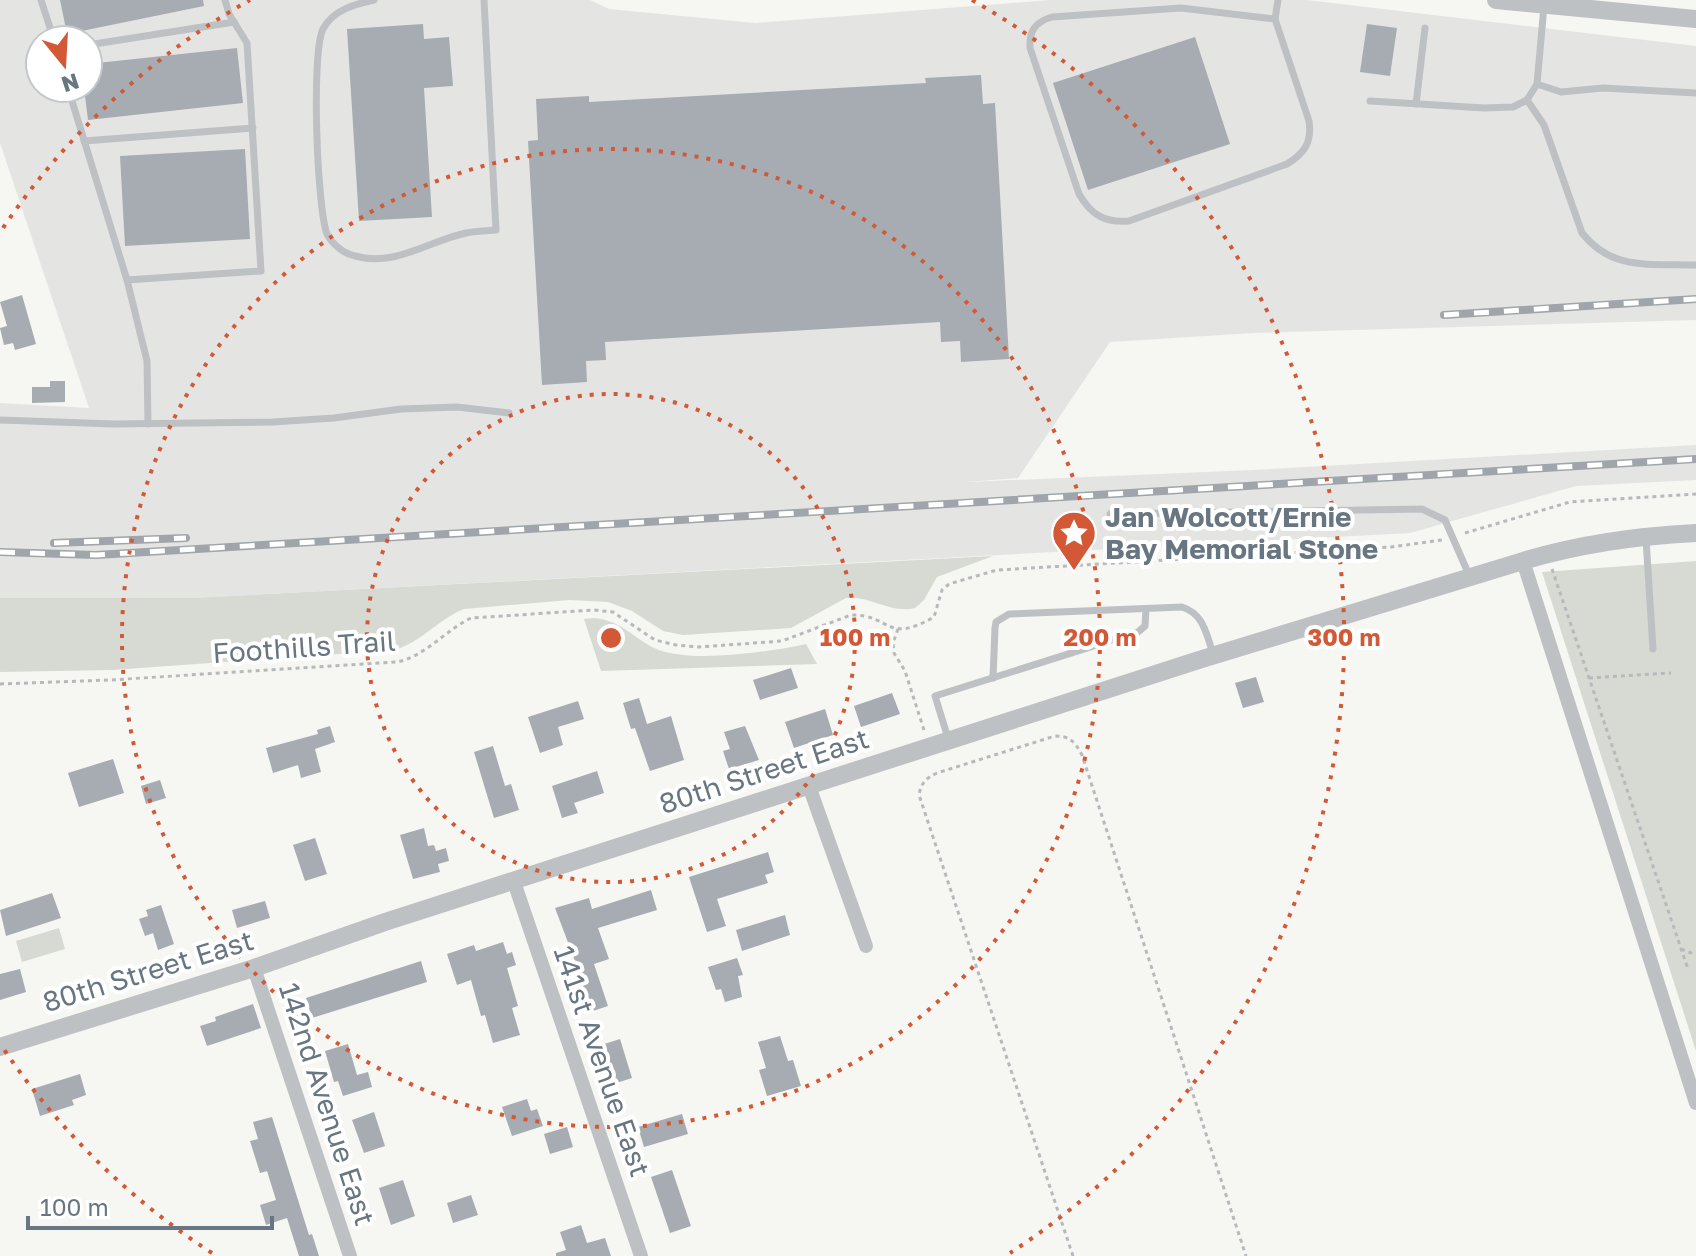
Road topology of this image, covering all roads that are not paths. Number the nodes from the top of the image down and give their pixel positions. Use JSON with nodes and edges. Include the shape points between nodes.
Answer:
{"nodes":[{"id":1,"x":41,"y":0,"type":"edge"},
{"id":2,"x":225,"y":0,"type":"edge"},
{"id":3,"x":374,"y":0,"type":"edge"},
{"id":4,"x":484,"y":0,"type":"edge"},
{"id":5,"x":1278,"y":0,"type":"edge"},
{"id":6,"x":1496,"y":0,"type":"edge"},
{"id":7,"x":1535,"y":4,"type":"edge"},
{"id":8,"x":1275,"y":19,"type":"junction"},
{"id":9,"x":1696,"y":19,"type":"edge"},
{"id":10,"x":234,"y":22,"type":"junction"},
{"id":11,"x":49,"y":24,"type":"edge"},
{"id":12,"x":1425,"y":28,"type":"dead end"},
{"id":13,"x":104,"y":42,"type":"edge"},
{"id":14,"x":1537,"y":84,"type":"junction"},
{"id":15,"x":1696,"y":93,"type":"edge"},
{"id":16,"x":1527,"y":100,"type":"junction"},
{"id":17,"x":1370,"y":101,"type":"dead end"},
{"id":18,"x":73,"y":104,"type":"edge"},
{"id":19,"x":1416,"y":104,"type":"junction"},
{"id":20,"x":253,"y":128,"type":"junction"},
{"id":21,"x":84,"y":141,"type":"junction"},
{"id":22,"x":1696,"y":265,"type":"edge"},
{"id":23,"x":127,"y":280,"type":"junction"},
{"id":24,"x":509,"y":413,"type":"dead end"},
{"id":25,"x":0,"y":420,"type":"edge"},
{"id":26,"x":148,"y":424,"type":"junction"},
{"id":27,"x":1110,"y":514,"type":"dead end"},
{"id":28,"x":1696,"y":533,"type":"edge"},
{"id":29,"x":1646,"y":537,"type":"junction"},
{"id":30,"x":1523,"y":561,"type":"junction"},
{"id":31,"x":1469,"y":578,"type":"junction"},
{"id":32,"x":1146,"y":609,"type":"junction"},
{"id":33,"x":1653,"y":649,"type":"dead end"},
{"id":34,"x":1214,"y":655,"type":"junction"},
{"id":35,"x":993,"y":678,"type":"junction"},
{"id":36,"x":949,"y":740,"type":"junction"},
{"id":37,"x":809,"y":786,"type":"junction"},
{"id":38,"x":514,"y":882,"type":"junction"},
{"id":39,"x":866,"y":946,"type":"dead end"},
{"id":40,"x":254,"y":968,"type":"junction"},
{"id":41,"x":0,"y":1047,"type":"edge"},
{"id":42,"x":1696,"y":1103,"type":"edge"},
{"id":43,"x":350,"y":1256,"type":"edge"},
{"id":44,"x":641,"y":1256,"type":"edge"}],
"edges":[{"from":1,"to":11,"type":"lane"},
{"from":2,"to":10,"type":"lane"},
{"from":3,"to":4,"type":"lane","via":[[333,15],[323,30],[317,49],[316,101],[322,215],[328,236],[352,256],[380,259],[465,233],[496,230]]},
{"from":5,"to":8,"type":"lane"},
{"from":6,"to":7,"type":"street"},
{"from":7,"to":9,"type":"street"},
{"from":7,"to":14,"type":"lane"},
{"from":8,"to":8,"type":"lane","via":[[1181,8],[1052,17],[1036,24],[1030,48],[1087,207],[1113,222],[1129,221],[1299,156],[1308,145],[1309,121]]},
{"from":10,"to":13,"type":"lane"},
{"from":10,"to":20,"type":"lane","via":[[247,43]]},
{"from":12,"to":19,"type":"lane"},
{"from":14,"to":15,"type":"lane","via":[[1561,92],[1603,88]]},
{"from":14,"to":16,"type":"lane"},
{"from":16,"to":19,"type":"lane","via":[[1513,107]]},
{"from":16,"to":22,"type":"lane","via":[[1544,125],[1582,233],[1592,246],[1611,259],[1632,263]]},
{"from":17,"to":19,"type":"lane"},
{"from":18,"to":21,"type":"lane"},
{"from":20,"to":21,"type":"lane"},
{"from":20,"to":23,"type":"lane","via":[[261,271]]},
{"from":21,"to":23,"type":"lane"},
{"from":23,"to":26,"type":"lane","via":[[147,361]]},
{"from":24,"to":26,"type":"lane","via":[[457,407],[273,422]]},
{"from":25,"to":26,"type":"lane"},
{"from":27,"to":31,"type":"lane","via":[[1422,509],[1439,515]]},
{"from":28,"to":29,"type":"street","name":"80th Street East"},
{"from":29,"to":30,"type":"street","name":"80th Street East","via":[[1550,561]]},
{"from":29,"to":33,"type":"lane"},
{"from":30,"to":31,"type":"street","name":"80th Street East"},
{"from":30,"to":42,"type":"street"},
{"from":31,"to":34,"type":"street","name":"80th Street East"},
{"from":32,"to":34,"type":"lane","via":[[1182,607],[1197,614]]},
{"from":32,"to":35,"type":"lane","via":[[1145,626],[1138,632]]},
{"from":32,"to":35,"type":"lane","via":[[1009,614],[996,622]]},
{"from":34,"to":36,"type":"street","name":"80th Street East"},
{"from":35,"to":36,"type":"lane","via":[[935,696]]},
{"from":36,"to":37,"type":"street","name":"80th Street East"},
{"from":37,"to":38,"type":"street","name":"80th Street East"},
{"from":37,"to":39,"type":"street"},
{"from":38,"to":40,"type":"street","name":"80th Street East"},
{"from":38,"to":44,"type":"street","name":"141st Avenue East"},
{"from":40,"to":41,"type":"street","name":"80th Street East"},
{"from":40,"to":43,"type":"street","name":"142nd Avenue East"}]}
